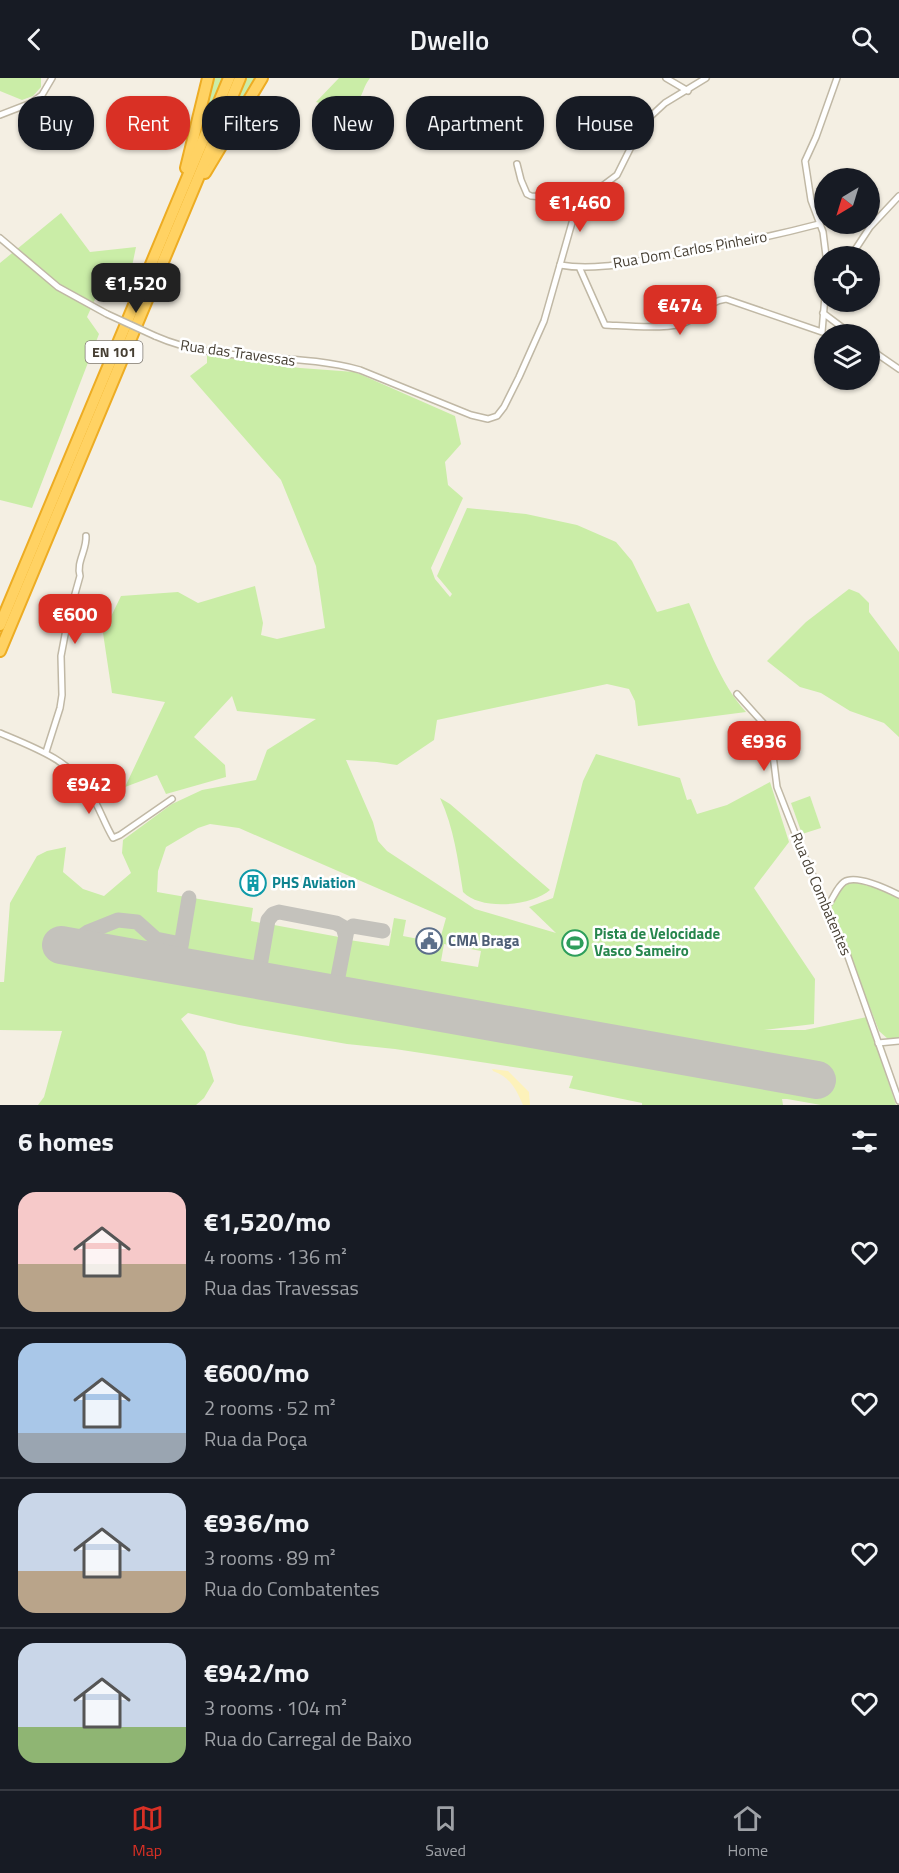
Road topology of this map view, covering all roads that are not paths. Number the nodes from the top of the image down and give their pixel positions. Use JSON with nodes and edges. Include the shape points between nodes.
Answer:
{"nodes":[{"id":1,"x":52,"y":78,"type":"edge"},
{"id":2,"x":208,"y":78,"type":"edge"},
{"id":3,"x":229,"y":78,"type":"edge"},
{"id":4,"x":240,"y":78,"type":"edge"},
{"id":5,"x":262,"y":78,"type":"edge"},
{"id":6,"x":666,"y":78,"type":"edge"},
{"id":7,"x":706,"y":78,"type":"edge"},
{"id":8,"x":837,"y":78,"type":"edge"},
{"id":9,"x":688,"y":91,"type":"junction"},
{"id":10,"x":0,"y":115,"type":"edge"},
{"id":11,"x":517,"y":165,"type":"dead end"},
{"id":12,"x":899,"y":196,"type":"edge"},
{"id":13,"x":581,"y":200,"type":"junction"},
{"id":14,"x":814,"y":209,"type":"edge"},
{"id":15,"x":814,"y":225,"type":"edge"},
{"id":16,"x":0,"y":238,"type":"edge"},
{"id":17,"x":858,"y":246,"type":"edge"},
{"id":18,"x":162,"y":262,"type":"junction"},
{"id":19,"x":560,"y":266,"type":"junction"},
{"id":20,"x":580,"y":269,"type":"junction"},
{"id":21,"x":148,"y":272,"type":"junction"},
{"id":22,"x":823,"y":313,"type":"joint"},
{"id":23,"x":838,"y":324,"type":"edge"},
{"id":24,"x":880,"y":356,"type":"edge"},
{"id":25,"x":899,"y":369,"type":"edge"},
{"id":26,"x":86,"y":536,"type":"dead end"},
{"id":27,"x":0,"y":625,"type":"edge"},
{"id":28,"x":0,"y":651,"type":"edge"},
{"id":29,"x":737,"y":694,"type":"dead end"},
{"id":30,"x":0,"y":733,"type":"edge"},
{"id":31,"x":46,"y":752,"type":"junction"},
{"id":32,"x":172,"y":800,"type":"dead end"},
{"id":33,"x":899,"y":895,"type":"edge"},
{"id":34,"x":827,"y":906,"type":"junction"},
{"id":35,"x":899,"y":1041,"type":"edge"},
{"id":36,"x":878,"y":1043,"type":"junction"},
{"id":37,"x":899,"y":1101,"type":"edge"}],
"edges":[{"from":1,"to":10,"type":"street","via":[[31,103]]},
{"from":2,"to":21,"type":"highway","via":[[188,162],[150,256]]},
{"from":3,"to":21,"type":"highway","number":"EN 101"},
{"from":4,"to":18,"type":"highway","number":"EN 101"},
{"from":5,"to":18,"type":"highway","via":[[205,174]]},
{"from":6,"to":9,"type":"street"},
{"from":7,"to":9,"type":"street"},
{"from":8,"to":14,"type":"street","via":[[805,161]]},
{"from":9,"to":13,"type":"street","via":[[651,116],[617,175]]},
{"from":11,"to":13,"type":"street","via":[[527,194]]},
{"from":12,"to":17,"type":"street"},
{"from":13,"to":19,"type":"street","via":[[573,214]]},
{"from":15,"to":20,"type":"street","name":"Rua Dom Carlos Pinheiro","via":[[754,241]]},
{"from":16,"to":19,"type":"street","name":"Rua das Travessas","bridge":true,"via":[[58,287],[107,314],[187,348],[250,358],[344,365],[488,419],[504,407],[519,377],[544,321]]},
{"from":18,"to":28,"type":"highway","number":"EN 101"},
{"from":19,"to":20,"type":"street","name":"Rua Dom Carlos Pinheiro"},
{"from":20,"to":22,"type":"street","via":[[605,325],[683,324],[712,303],[726,299],[822,332]]},
{"from":21,"to":27,"type":"highway","number":"EN 101"},
{"from":22,"to":23,"type":"street"},
{"from":24,"to":25,"type":"street"},
{"from":26,"to":31,"type":"street","via":[[61,656],[60,708]]},
{"from":29,"to":34,"type":"street","name":"Rua do Combatentes","via":[[765,725],[777,787]]},
{"from":30,"to":31,"type":"street"},
{"from":31,"to":32,"type":"street","via":[[69,768],[88,789],[113,838]]},
{"from":33,"to":34,"type":"street","via":[[854,879],[844,882]]},
{"from":34,"to":36,"type":"street","name":"Rua do Combatentes"},
{"from":35,"to":36,"type":"street"},
{"from":36,"to":37,"type":"street","name":"Rua do Combatentes"}]}
